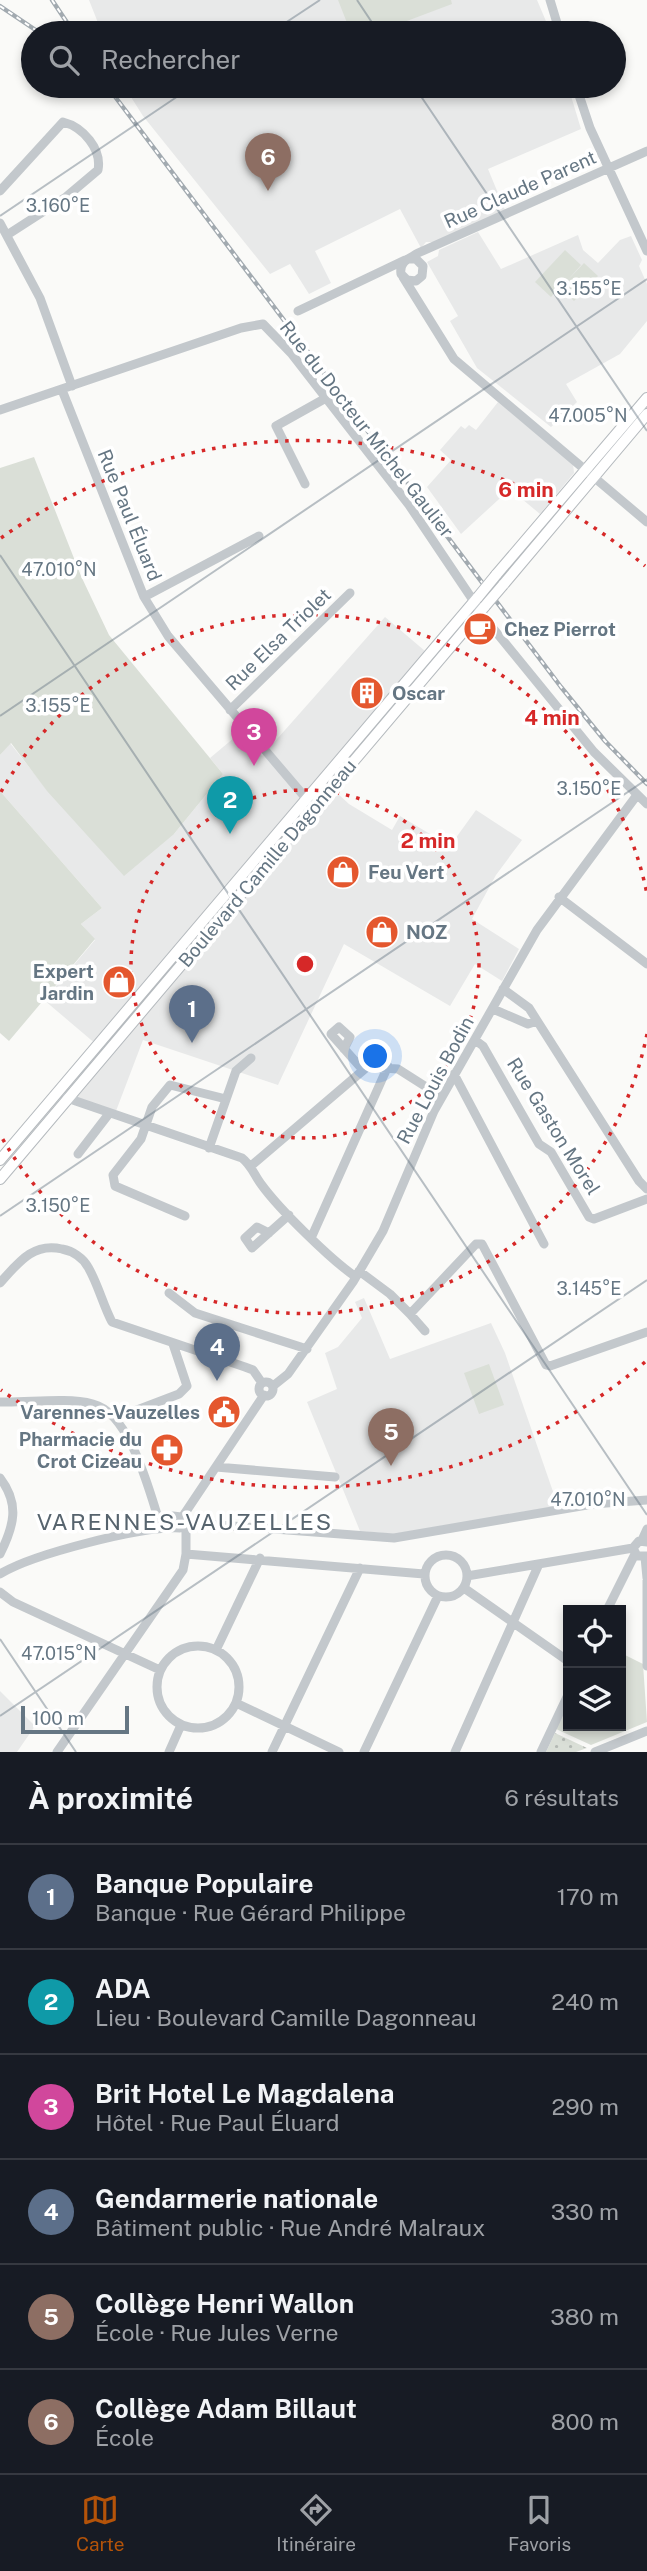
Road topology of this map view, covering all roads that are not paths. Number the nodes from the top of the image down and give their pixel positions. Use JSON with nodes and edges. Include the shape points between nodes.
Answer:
{"nodes":[{"id":1,"x":550,"y":0,"type":"edge"},
{"id":2,"x":556,"y":21,"type":"edge"},
{"id":3,"x":581,"y":98,"type":"edge"},
{"id":4,"x":647,"y":151,"type":"edge"},
{"id":5,"x":608,"y":169,"type":"junction"},
{"id":6,"x":0,"y":191,"type":"edge"},
{"id":7,"x":0,"y":223,"type":"edge"},
{"id":8,"x":7,"y":235,"type":"junction"},
{"id":9,"x":647,"y":251,"type":"edge"},
{"id":10,"x":407,"y":259,"type":"junction"},
{"id":11,"x":388,"y":269,"type":"junction"},
{"id":12,"x":402,"y":274,"type":"junction"},
{"id":13,"x":416,"y":281,"type":"junction"},
{"id":14,"x":419,"y":302,"type":"junction"},
{"id":15,"x":298,"y":311,"type":"dead end"},
{"id":16,"x":67,"y":388,"type":"junction"},
{"id":17,"x":326,"y":398,"type":"junction"},
{"id":18,"x":647,"y":398,"type":"edge"},
{"id":19,"x":647,"y":406,"type":"edge"},
{"id":20,"x":0,"y":410,"type":"edge"},
{"id":21,"x":647,"y":414,"type":"edge"},
{"id":22,"x":624,"y":432,"type":"junction"},
{"id":23,"x":589,"y":473,"type":"junction"},
{"id":24,"x":305,"y":484,"type":"dead end"},
{"id":25,"x":647,"y":522,"type":"edge"},
{"id":26,"x":259,"y":536,"type":"dead end"},
{"id":27,"x":499,"y":579,"type":"junction"},
{"id":28,"x":350,"y":593,"type":"dead end"},
{"id":29,"x":144,"y":597,"type":"junction"},
{"id":30,"x":479,"y":604,"type":"junction"},
{"id":31,"x":230,"y":710,"type":"junction"},
{"id":32,"x":637,"y":795,"type":"junction"},
{"id":33,"x":305,"y":798,"type":"junction"},
{"id":34,"x":647,"y":804,"type":"edge"},
{"id":35,"x":314,"y":807,"type":"junction"},
{"id":36,"x":559,"y":897,"type":"junction"},
{"id":37,"x":647,"y":964,"type":"edge"},
{"id":38,"x":503,"y":989,"type":"junction"},
{"id":39,"x":493,"y":1009,"type":"junction"},
{"id":40,"x":537,"y":1021,"type":"junction"},
{"id":41,"x":475,"y":1040,"type":"junction"},
{"id":42,"x":344,"y":1049,"type":"dead end"},
{"id":43,"x":251,"y":1058,"type":"dead end"},
{"id":44,"x":388,"y":1066,"type":"junction"},
{"id":45,"x":363,"y":1070,"type":"junction"},
{"id":46,"x":454,"y":1074,"type":"junction"},
{"id":47,"x":442,"y":1097,"type":"junction"},
{"id":48,"x":68,"y":1098,"type":"junction"},
{"id":49,"x":226,"y":1099,"type":"junction"},
{"id":50,"x":108,"y":1115,"type":"junction"},
{"id":51,"x":146,"y":1127,"type":"junction"},
{"id":52,"x":209,"y":1148,"type":"junction"},
{"id":53,"x":78,"y":1154,"type":"dead end"},
{"id":54,"x":0,"y":1160,"type":"edge"},
{"id":55,"x":251,"y":1166,"type":"junction"},
{"id":56,"x":0,"y":1179,"type":"edge"},
{"id":57,"x":647,"y":1189,"type":"edge"},
{"id":58,"x":647,"y":1198,"type":"edge"},
{"id":59,"x":185,"y":1216,"type":"dead end"},
{"id":60,"x":289,"y":1216,"type":"junction"},
{"id":61,"x":269,"y":1233,"type":"dead end"},
{"id":62,"x":312,"y":1236,"type":"junction"},
{"id":63,"x":544,"y":1244,"type":"dead end"},
{"id":64,"x":358,"y":1274,"type":"junction"},
{"id":65,"x":0,"y":1283,"type":"edge"},
{"id":66,"x":169,"y":1293,"type":"dead end"},
{"id":67,"x":410,"y":1314,"type":"junction"},
{"id":68,"x":425,"y":1331,"type":"dead end"},
{"id":69,"x":647,"y":1332,"type":"edge"},
{"id":70,"x":173,"y":1344,"type":"junction"},
{"id":71,"x":307,"y":1349,"type":"junction"},
{"id":72,"x":262,"y":1383,"type":"junction"},
{"id":73,"x":273,"y":1386,"type":"junction"},
{"id":74,"x":264,"y":1395,"type":"junction"},
{"id":75,"x":0,"y":1402,"type":"edge"},
{"id":76,"x":116,"y":1418,"type":"junction"},
{"id":77,"x":216,"y":1467,"type":"junction"},
{"id":78,"x":335,"y":1477,"type":"dead end"},
{"id":79,"x":0,"y":1478,"type":"edge"},
{"id":80,"x":647,"y":1500,"type":"edge"},
{"id":81,"x":154,"y":1505,"type":"junction"},
{"id":82,"x":179,"y":1516,"type":"junction"},
{"id":83,"x":160,"y":1524,"type":"junction"},
{"id":84,"x":186,"y":1527,"type":"junction"},
{"id":85,"x":647,"y":1529,"type":"edge"},
{"id":86,"x":148,"y":1531,"type":"junction"},
{"id":87,"x":645,"y":1541,"type":"edge"},
{"id":88,"x":186,"y":1553,"type":"junction"},
{"id":89,"x":0,"y":1554,"type":"edge"},
{"id":90,"x":640,"y":1554,"type":"edge"},
{"id":91,"x":260,"y":1558,"type":"junction"},
{"id":92,"x":0,"y":1560,"type":"edge"},
{"id":93,"x":539,"y":1564,"type":"junction"},
{"id":94,"x":360,"y":1568,"type":"junction"},
{"id":95,"x":9,"y":1569,"type":"junction"},
{"id":96,"x":0,"y":1574,"type":"edge"},
{"id":97,"x":424,"y":1574,"type":"junction"},
{"id":98,"x":467,"y":1576,"type":"junction"},
{"id":99,"x":647,"y":1579,"type":"edge"},
{"id":100,"x":464,"y":1588,"type":"junction"},
{"id":101,"x":0,"y":1592,"type":"edge"},
{"id":102,"x":438,"y":1597,"type":"junction"},
{"id":103,"x":610,"y":1605,"type":"edge"},
{"id":104,"x":513,"y":1622,"type":"junction"},
{"id":105,"x":646,"y":1643,"type":"edge"},
{"id":106,"x":216,"y":1650,"type":"junction"},
{"id":107,"x":125,"y":1652,"type":"junction"},
{"id":108,"x":563,"y":1657,"type":"edge"},
{"id":109,"x":647,"y":1666,"type":"edge"},
{"id":110,"x":160,"y":1670,"type":"junction"},
{"id":111,"x":236,"y":1703,"type":"junction"},
{"id":112,"x":563,"y":1706,"type":"edge"},
{"id":113,"x":181,"y":1725,"type":"junction"},
{"id":114,"x":284,"y":1727,"type":"junction"},
{"id":115,"x":647,"y":1731,"type":"edge"},
{"id":116,"x":57,"y":1752,"type":"edge"},
{"id":117,"x":169,"y":1752,"type":"edge"},
{"id":118,"x":272,"y":1752,"type":"edge"},
{"id":119,"x":340,"y":1752,"type":"edge"},
{"id":120,"x":364,"y":1752,"type":"edge"},
{"id":121,"x":455,"y":1752,"type":"edge"},
{"id":122,"x":541,"y":1752,"type":"edge"},
{"id":123,"x":595,"y":1752,"type":"edge"}],
"edges":[{"from":1,"to":2,"type":"street"},
{"from":3,"to":5,"type":"street"},
{"from":4,"to":5,"type":"street","name":"Rue Claude Parent"},
{"from":5,"to":9,"type":"street"},
{"from":5,"to":10,"type":"street","name":"Rue Claude Parent"},
{"from":6,"to":8,"type":"street","via":[[63,122],[94,145],[100,157],[98,170]]},
{"from":7,"to":8,"type":"street","name":"Rue Paul Éluard"},
{"from":8,"to":16,"type":"street","name":"Rue Paul Éluard","via":[[40,298]]},
{"from":10,"to":11,"type":"street","name":"Rue Claude Parent"},
{"from":10,"to":12,"type":"street"},
{"from":10,"to":13,"type":"street","via":[[416,259],[423,266]]},
{"from":11,"to":12,"type":"street"},
{"from":11,"to":15,"type":"street","name":"Rue Claude Parent"},
{"from":12,"to":13,"type":"street","via":[[408,281]]},
{"from":12,"to":14,"type":"street"},
{"from":13,"to":14,"type":"street"},
{"from":14,"to":23,"type":"street","via":[[454,359]]},
{"from":16,"to":17,"type":"street","name":"Rue du Docteur Michel Gaulier","via":[[258,323],[271,330]]},
{"from":16,"to":20,"type":"street","name":"Rue du Docteur Michel Gaulier"},
{"from":16,"to":29,"type":"street","name":"Rue Paul Éluard"},
{"from":17,"to":24,"type":"street","via":[[276,426]]},
{"from":17,"to":30,"type":"street","name":"Rue du Docteur Michel Gaulier"},
{"from":18,"to":22,"type":"main road"},
{"from":19,"to":22,"type":"street"},
{"from":21,"to":22,"type":"main road"},
{"from":22,"to":23,"type":"main road"},
{"from":23,"to":25,"type":"street"},
{"from":23,"to":27,"type":"main road","via":[[536,545]]},
{"from":23,"to":27,"type":"main road","via":[[511,557]]},
{"from":26,"to":29,"type":"street"},
{"from":27,"to":30,"type":"main road","bridge":true},
{"from":28,"to":31,"type":"street","name":"Rue Elsa Triolet"},
{"from":29,"to":31,"type":"street","name":"Rue Paul Éluard","via":[[168,636]]},
{"from":30,"to":32,"type":"street","name":"Rue du Docteur Michel Gaulier","via":[[594,752]]},
{"from":30,"to":33,"type":"main road","name":"Boulevard Camille Dagonneau"},
{"from":30,"to":35,"type":"main road","name":"Boulevard Camille Dagonneau"},
{"from":31,"to":33,"type":"street","name":"Rue Paul Éluard"},
{"from":32,"to":34,"type":"street","name":"Rue du Docteur Michel Gaulier"},
{"from":32,"to":36,"type":"street","name":"Rue Louis Bodin"},
{"from":33,"to":35,"type":"street","name":"Rue Paul Éluard"},
{"from":33,"to":54,"type":"main road","name":"Boulevard Camille Dagonneau"},
{"from":35,"to":48,"type":"main road","name":"Boulevard Camille Dagonneau"},
{"from":36,"to":37,"type":"street"},
{"from":36,"to":38,"type":"street","name":"Rue Louis Bodin"},
{"from":38,"to":39,"type":"street","name":"Rue Louis Bodin"},
{"from":38,"to":40,"type":"street","via":[[529,1008]]},
{"from":39,"to":40,"type":"street","via":[[528,1024]]},
{"from":39,"to":41,"type":"street","name":"Rue Louis Bodin"},
{"from":40,"to":57,"type":"street"},
{"from":41,"to":46,"type":"street","name":"Rue Louis Bodin"},
{"from":41,"to":58,"type":"street","name":"Rue Gaston Morel","via":[[589,1217]]},
{"from":42,"to":45,"type":"street"},
{"from":43,"to":49,"type":"street","via":[[236,1071]]},
{"from":44,"to":45,"type":"street"},
{"from":44,"to":47,"type":"street"},
{"from":44,"to":62,"type":"street"},
{"from":45,"to":55,"type":"street"},
{"from":46,"to":47,"type":"street","name":"Rue Louis Bodin"},
{"from":46,"to":63,"type":"street"},
{"from":47,"to":64,"type":"street","name":"Rue Louis Bodin","via":[[383,1231]]},
{"from":48,"to":50,"type":"street"},
{"from":48,"to":56,"type":"main road","name":"Boulevard Camille Dagonneau"},
{"from":49,"to":51,"type":"street","via":[[170,1086],[152,1107]]},
{"from":49,"to":52,"type":"street"},
{"from":50,"to":51,"type":"street"},
{"from":50,"to":53,"type":"street"},
{"from":51,"to":52,"type":"street"},
{"from":51,"to":59,"type":"street","via":[[142,1139],[113,1175],[115,1185]]},
{"from":52,"to":55,"type":"street","via":[[242,1158]]},
{"from":55,"to":60,"type":"street","via":[[260,1184]]},
{"from":57,"to":58,"type":"street"},
{"from":60,"to":61,"type":"street"},
{"from":60,"to":62,"type":"street"},
{"from":62,"to":64,"type":"street"},
{"from":64,"to":67,"type":"street","via":[[390,1294]]},
{"from":64,"to":71,"type":"street","name":"Rue Louis Bodin"},
{"from":65,"to":70,"type":"street","via":[[34,1250],[67,1250],[88,1268],[112,1322]]},
{"from":66,"to":71,"type":"street","via":[[195,1313]]},
{"from":67,"to":68,"type":"street"},
{"from":67,"to":69,"type":"street","via":[[482,1244],[546,1365]]},
{"from":70,"to":72,"type":"street","via":[[253,1370]]},
{"from":70,"to":76,"type":"street","via":[[187,1386],[179,1394]]},
{"from":71,"to":73,"type":"street","name":"Rue Louis Bodin"},
{"from":72,"to":73,"type":"street"},
{"from":72,"to":74,"type":"street","via":[[259,1388]]},
{"from":73,"to":74,"type":"street","via":[[270,1395]]},
{"from":74,"to":77,"type":"street"},
{"from":75,"to":76,"type":"street","via":[[90,1403]]},
{"from":76,"to":81,"type":"street"},
{"from":77,"to":78,"type":"street"},
{"from":77,"to":82,"type":"street"},
{"from":79,"to":89,"type":"street","via":[[15,1509]]},
{"from":80,"to":84,"type":"street","via":[[593,1504],[394,1538]]},
{"from":81,"to":82,"type":"street"},
{"from":81,"to":83,"type":"street"},
{"from":82,"to":83,"type":"street"},
{"from":82,"to":84,"type":"street","via":[[177,1522]]},
{"from":83,"to":86,"type":"street"},
{"from":84,"to":86,"type":"street"},
{"from":84,"to":88,"type":"street"},
{"from":85,"to":87,"type":"street"},
{"from":86,"to":95,"type":"street","via":[[60,1551]]},
{"from":87,"to":90,"type":"street"},
{"from":88,"to":91,"type":"street"},
{"from":88,"to":107,"type":"street","via":[[183,1570]]},
{"from":90,"to":93,"type":"street"},
{"from":90,"to":99,"type":"street"},
{"from":90,"to":103,"type":"street"},
{"from":91,"to":94,"type":"street"},
{"from":91,"to":106,"type":"street"},
{"from":92,"to":95,"type":"street"},
{"from":93,"to":98,"type":"street"},
{"from":93,"to":104,"type":"street"},
{"from":94,"to":97,"type":"street"},
{"from":94,"to":114,"type":"street"},
{"from":95,"to":96,"type":"street"},
{"from":97,"to":98,"type":"street","via":[[436,1557],[450,1555],[462,1562]]},
{"from":97,"to":102,"type":"street","via":[[428,1588]]},
{"from":98,"to":100,"type":"street"},
{"from":99,"to":105,"type":"street"},
{"from":100,"to":102,"type":"street","via":[[453,1597]]},
{"from":100,"to":104,"type":"street"},
{"from":101,"to":107,"type":"street"},
{"from":102,"to":120,"type":"street"},
{"from":104,"to":108,"type":"street"},
{"from":104,"to":121,"type":"street"},
{"from":105,"to":109,"type":"street"},
{"from":106,"to":110,"type":"street","via":[[183,1648]]},
{"from":106,"to":111,"type":"street","via":[[238,1677]]},
{"from":107,"to":110,"type":"street"},
{"from":107,"to":116,"type":"street"},
{"from":110,"to":113,"type":"street","via":[[156,1682],[162,1708]]},
{"from":111,"to":113,"type":"street","via":[[221,1721],[208,1727]]},
{"from":111,"to":114,"type":"street"},
{"from":112,"to":122,"type":"street"},
{"from":113,"to":117,"type":"street"},
{"from":114,"to":118,"type":"street"},
{"from":114,"to":119,"type":"street"},
{"from":115,"to":123,"type":"street"}]}
